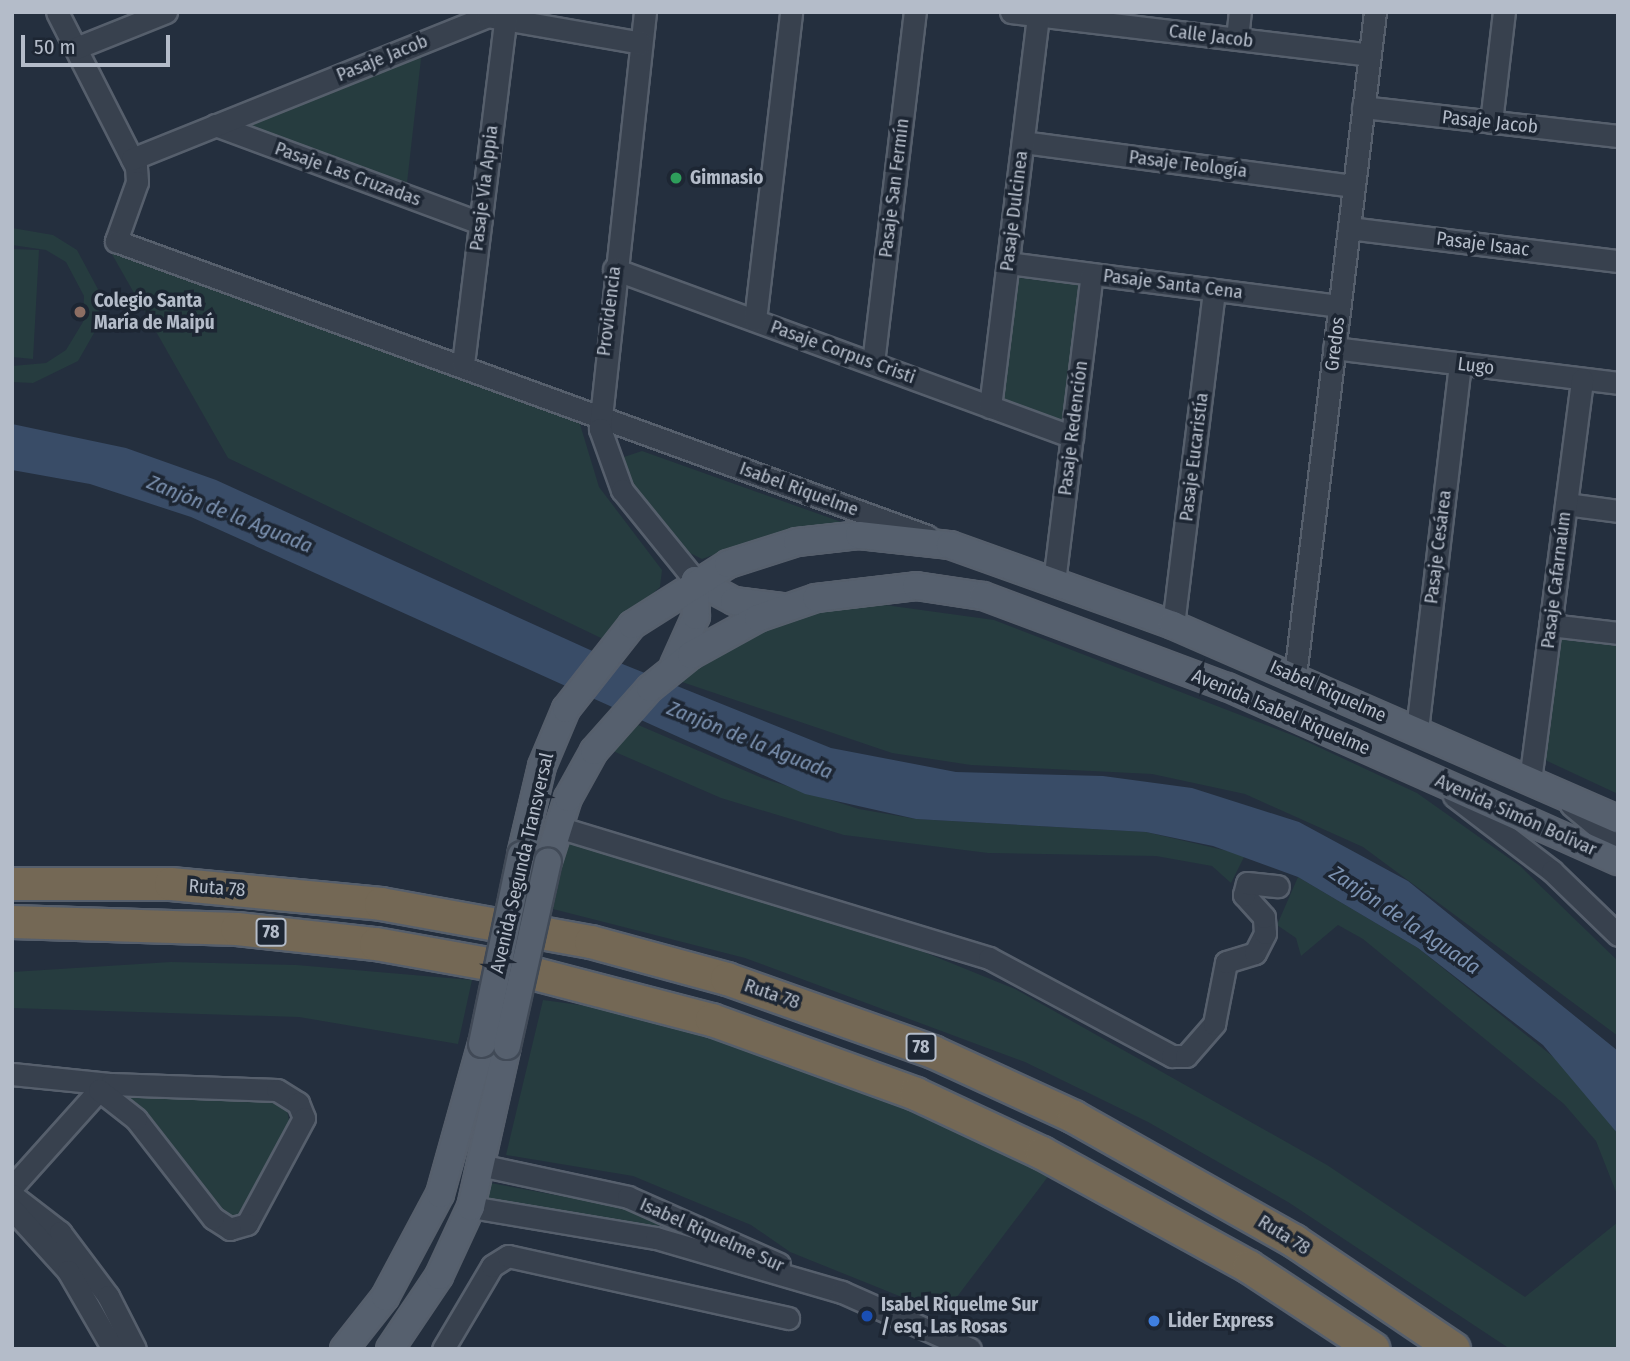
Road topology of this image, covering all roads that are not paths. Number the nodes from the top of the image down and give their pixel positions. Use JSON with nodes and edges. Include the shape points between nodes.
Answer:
{"nodes":[{"id":1,"x":57,"y":12,"type":"edge"},
{"id":2,"x":166,"y":12,"type":"edge"},
{"id":3,"x":645,"y":12,"type":"edge"},
{"id":4,"x":791,"y":12,"type":"edge"},
{"id":5,"x":915,"y":12,"type":"edge"},
{"id":6,"x":1011,"y":12,"type":"edge"},
{"id":7,"x":1240,"y":12,"type":"edge"},
{"id":8,"x":1375,"y":12,"type":"edge"},
{"id":9,"x":1504,"y":12,"type":"edge"},
{"id":10,"x":505,"y":16,"type":"edge"},
{"id":11,"x":1038,"y":16,"type":"junction"},
{"id":12,"x":1110,"y":18,"type":"edge"},
{"id":13,"x":1237,"y":39,"type":"junction"},
{"id":14,"x":641,"y":43,"type":"junction"},
{"id":15,"x":75,"y":48,"type":"junction"},
{"id":16,"x":1370,"y":55,"type":"junction"},
{"id":17,"x":1363,"y":107,"type":"junction"},
{"id":18,"x":1491,"y":122,"type":"junction"},
{"id":19,"x":215,"y":125,"type":"junction"},
{"id":20,"x":1617,"y":130,"type":"edge"},
{"id":21,"x":1023,"y":142,"type":"junction"},
{"id":22,"x":131,"y":159,"type":"junction"},
{"id":23,"x":1353,"y":186,"type":"junction"},
{"id":24,"x":480,"y":223,"type":"junction"},
{"id":25,"x":1349,"y":228,"type":"junction"},
{"id":26,"x":1618,"y":261,"type":"edge"},
{"id":27,"x":1008,"y":263,"type":"junction"},
{"id":28,"x":614,"y":269,"type":"junction"},
{"id":29,"x":1092,"y":274,"type":"junction"},
{"id":30,"x":1214,"y":290,"type":"junction"},
{"id":31,"x":1339,"y":306,"type":"junction"},
{"id":32,"x":755,"y":320,"type":"junction"},
{"id":33,"x":1334,"y":348,"type":"junction"},
{"id":34,"x":873,"y":363,"type":"junction"},
{"id":35,"x":1460,"y":363,"type":"junction"},
{"id":36,"x":463,"y":364,"type":"junction"},
{"id":37,"x":1582,"y":379,"type":"junction"},
{"id":38,"x":1618,"y":383,"type":"edge"},
{"id":39,"x":990,"y":407,"type":"junction"},
{"id":40,"x":598,"y":414,"type":"junction"},
{"id":41,"x":1072,"y":436,"type":"junction"},
{"id":42,"x":1566,"y":504,"type":"junction"},
{"id":43,"x":1618,"y":511,"type":"edge"},
{"id":44,"x":950,"y":545,"type":"junction"},
{"id":45,"x":695,"y":580,"type":"junction"},
{"id":46,"x":1054,"y":582,"type":"junction"},
{"id":47,"x":895,"y":586,"type":"joint"},
{"id":48,"x":788,"y":607,"type":"junction"},
{"id":49,"x":1173,"y":625,"type":"junction"},
{"id":50,"x":1550,"y":625,"type":"junction"},
{"id":51,"x":1618,"y":633,"type":"edge"},
{"id":52,"x":670,"y":671,"type":"junction"},
{"id":53,"x":1295,"y":676,"type":"junction"},
{"id":54,"x":1417,"y":730,"type":"junction"},
{"id":55,"x":1415,"y":769,"type":"junction"},
{"id":56,"x":1541,"y":786,"type":"junction"},
{"id":57,"x":1618,"y":819,"type":"edge"},
{"id":58,"x":558,"y":827,"type":"junction"},
{"id":59,"x":1618,"y":844,"type":"edge"},
{"id":60,"x":1618,"y":860,"type":"edge"},
{"id":61,"x":19,"y":883,"type":"edge"},
{"id":62,"x":1278,"y":886,"type":"dead end"},
{"id":63,"x":12,"y":922,"type":"edge"},
{"id":64,"x":89,"y":923,"type":"junction"},
{"id":65,"x":1618,"y":934,"type":"edge"},
{"id":66,"x":12,"y":936,"type":"edge"},
{"id":67,"x":494,"y":1045,"type":"junction"},
{"id":68,"x":12,"y":1074,"type":"edge"},
{"id":69,"x":105,"y":1087,"type":"junction"},
{"id":70,"x":484,"y":1166,"type":"junction"},
{"id":71,"x":12,"y":1187,"type":"edge"},
{"id":72,"x":440,"y":1194,"type":"junction"},
{"id":73,"x":12,"y":1195,"type":"edge"},
{"id":74,"x":471,"y":1207,"type":"junction"},
{"id":75,"x":12,"y":1209,"type":"edge"},
{"id":76,"x":815,"y":1284,"type":"junction"},
{"id":77,"x":788,"y":1318,"type":"dead end"},
{"id":78,"x":936,"y":1342,"type":"edge"},
{"id":79,"x":113,"y":1349,"type":"edge"},
{"id":80,"x":135,"y":1349,"type":"edge"},
{"id":81,"x":344,"y":1349,"type":"edge"},
{"id":82,"x":390,"y":1349,"type":"edge"},
{"id":83,"x":443,"y":1349,"type":"edge"},
{"id":84,"x":970,"y":1349,"type":"edge"},
{"id":85,"x":1374,"y":1349,"type":"edge"},
{"id":86,"x":1454,"y":1349,"type":"edge"}],
"edges":[{"from":1,"to":15,"type":"street"},
{"from":2,"to":15,"type":"street"},
{"from":3,"to":14,"type":"street","name":"Providencia"},
{"from":4,"to":32,"type":"street"},
{"from":5,"to":34,"type":"street","name":"Pasaje San Fermín"},
{"from":6,"to":11,"type":"street","name":"Calle Jacob"},
{"from":7,"to":13,"type":"street"},
{"from":8,"to":16,"type":"street","name":"Gredos"},
{"from":9,"to":18,"type":"street"},
{"from":10,"to":14,"type":"street","name":"Pasaje Jacob"},
{"from":10,"to":19,"type":"street","name":"Pasaje Jacob","via":[[479,18]]},
{"from":10,"to":24,"type":"street","name":"Pasaje Vía Appia"},
{"from":11,"to":12,"type":"street","name":"Calle Jacob"},
{"from":11,"to":21,"type":"street","name":"Pasaje Dulcinea"},
{"from":12,"to":13,"type":"street","name":"Calle Jacob"},
{"from":13,"to":16,"type":"street","name":"Calle Jacob"},
{"from":14,"to":28,"type":"street","name":"Providencia"},
{"from":15,"to":22,"type":"street"},
{"from":16,"to":17,"type":"street","name":"Gredos"},
{"from":17,"to":18,"type":"street","name":"Pasaje Jacob"},
{"from":17,"to":23,"type":"street","name":"Gredos"},
{"from":18,"to":20,"type":"street","name":"Pasaje Jacob"},
{"from":19,"to":22,"type":"street","name":"Pasaje Jacob"},
{"from":19,"to":24,"type":"street","name":"Pasaje Las Cruzadas"},
{"from":21,"to":23,"type":"street","name":"Pasaje Teología"},
{"from":21,"to":27,"type":"street","name":"Pasaje Dulcinea"},
{"from":22,"to":36,"type":"street","name":"Isabel Riquelme","via":[[137,182],[116,241]]},
{"from":23,"to":25,"type":"street","name":"Gredos"},
{"from":24,"to":36,"type":"street","name":"Pasaje Vía Appia"},
{"from":25,"to":26,"type":"street","name":"Pasaje Isaac"},
{"from":25,"to":31,"type":"street","name":"Gredos"},
{"from":27,"to":29,"type":"street","name":"Pasaje Santa Cena"},
{"from":27,"to":39,"type":"street","name":"Pasaje Dulcinea"},
{"from":28,"to":32,"type":"street","name":"Pasaje Corpus Cristi"},
{"from":28,"to":40,"type":"street","name":"Providencia"},
{"from":29,"to":30,"type":"street","name":"Pasaje Santa Cena"},
{"from":29,"to":41,"type":"street","name":"Pasaje Redención"},
{"from":30,"to":31,"type":"street","name":"Pasaje Santa Cena"},
{"from":30,"to":49,"type":"street","name":"Pasaje Eucaristía"},
{"from":31,"to":33,"type":"street","name":"Gredos"},
{"from":32,"to":34,"type":"street","name":"Pasaje Corpus Cristi"},
{"from":33,"to":35,"type":"street","name":"Lugo"},
{"from":33,"to":53,"type":"street","name":"Gredos"},
{"from":34,"to":39,"type":"street","name":"Pasaje Corpus Cristi"},
{"from":35,"to":37,"type":"street","name":"Lugo"},
{"from":35,"to":54,"type":"street","name":"Pasaje Cesárea"},
{"from":36,"to":40,"type":"street","name":"Isabel Riquelme"},
{"from":37,"to":38,"type":"street","name":"Lugo"},
{"from":37,"to":42,"type":"street","name":"Pasaje Cafarnaúm"},
{"from":39,"to":41,"type":"street","name":"Pasaje Corpus Cristi"},
{"from":40,"to":44,"type":"street","name":"Isabel Riquelme"},
{"from":40,"to":45,"type":"street","name":"Providencia","via":[[607,459],[622,490]]},
{"from":41,"to":46,"type":"street","name":"Pasaje Redención"},
{"from":42,"to":43,"type":"street"},
{"from":42,"to":50,"type":"street","name":"Pasaje Cafarnaúm"},
{"from":44,"to":45,"type":"main road","name":"Avenida Segunda Transversal","via":[[904,536],[820,539],[762,551]]},
{"from":44,"to":46,"type":"main road","name":"Isabel Riquelme"},
{"from":45,"to":48,"type":"main road","via":[[734,601]]},
{"from":45,"to":52,"type":"main road","via":[[696,616]]},
{"from":45,"to":67,"type":"main road","name":"Avenida Segunda Transversal","bridge":true,"via":[[619,639],[565,709],[542,766],[521,855]]},
{"from":46,"to":49,"type":"main road","name":"Isabel Riquelme"},
{"from":47,"to":48,"type":"main road","name":"Avenida Segunda Transversal"},
{"from":47,"to":55,"type":"main road","name":"Avenida Isabel Riquelme","via":[[960,591],[1005,603],[1227,687]]},
{"from":48,"to":52,"type":"main road","name":"Avenida Segunda Transversal","via":[[728,633]]},
{"from":49,"to":53,"type":"main road","name":"Isabel Riquelme"},
{"from":50,"to":51,"type":"street"},
{"from":50,"to":56,"type":"street","name":"Pasaje Cafarnaúm"},
{"from":52,"to":58,"type":"main road","name":"Avenida Segunda Transversal","via":[[607,734],[580,772]]},
{"from":53,"to":54,"type":"main road","name":"Isabel Riquelme"},
{"from":54,"to":56,"type":"main road","name":"Isabel Riquelme"},
{"from":55,"to":60,"type":"main road","name":"Avenida Simón Bolívar"},
{"from":55,"to":65,"type":"street","name":"Avenida Isabel Riquelme","via":[[1552,871]]},
{"from":56,"to":57,"type":"main road","name":"Avenida Simón Bolívar"},
{"from":56,"to":59,"type":"street"},
{"from":58,"to":62,"type":"street","via":[[989,958],[1172,1056],[1186,1056],[1214,1024],[1226,962],[1255,953],[1265,933],[1264,917],[1244,895],[1247,883]]},
{"from":58,"to":67,"type":"main road","name":"Avenida Segunda Transversal","bridge":true},
{"from":61,"to":86,"type":"highway","name":"Ruta 78","number":"78","via":[[171,884],[421,909],[591,942],[790,999],[1004,1083],[1149,1156],[1294,1241]]},
{"from":63,"to":64,"type":"highway","name":"Ruta 78","number":"78"},
{"from":64,"to":66,"type":"highway"},
{"from":64,"to":85,"type":"highway","name":"Ruta 78","number":"78","via":[[237,929],[452,956],[647,1000],[769,1038],[915,1094],[1084,1174],[1249,1267]]},
{"from":67,"to":70,"type":"main road","name":"Avenida Segunda Transversal"},
{"from":67,"to":72,"type":"main road","name":"Avenida Segunda Transversal"},
{"from":68,"to":69,"type":"street"},
{"from":69,"to":69,"type":"street","via":[[213,1219],[230,1229],[247,1224],[304,1118],[298,1103],[276,1090]]},
{"from":69,"to":71,"type":"street"},
{"from":70,"to":72,"type":"main road"},
{"from":70,"to":74,"type":"main road","name":"Avenida Segunda Transversal"},
{"from":70,"to":76,"type":"street","name":"Isabel Riquelme Sur","via":[[654,1206]]},
{"from":72,"to":81,"type":"main road","name":"Avenida Segunda Transversal","via":[[385,1297]]},
{"from":73,"to":80,"type":"street","via":[[37,1208],[77,1254]]},
{"from":74,"to":76,"type":"street","name":"Isabel Riquelme Sur","via":[[612,1228]]},
{"from":74,"to":82,"type":"main road","name":"Avenida Segunda Transversal","via":[[439,1276]]},
{"from":75,"to":79,"type":"street","via":[[74,1280]]},
{"from":76,"to":78,"type":"street","name":"Isabel Riquelme Sur"},
{"from":77,"to":83,"type":"street","via":[[508,1256],[492,1266]]},
{"from":78,"to":84,"type":"street","name":"Isabel Riquelme Sur"}]}
